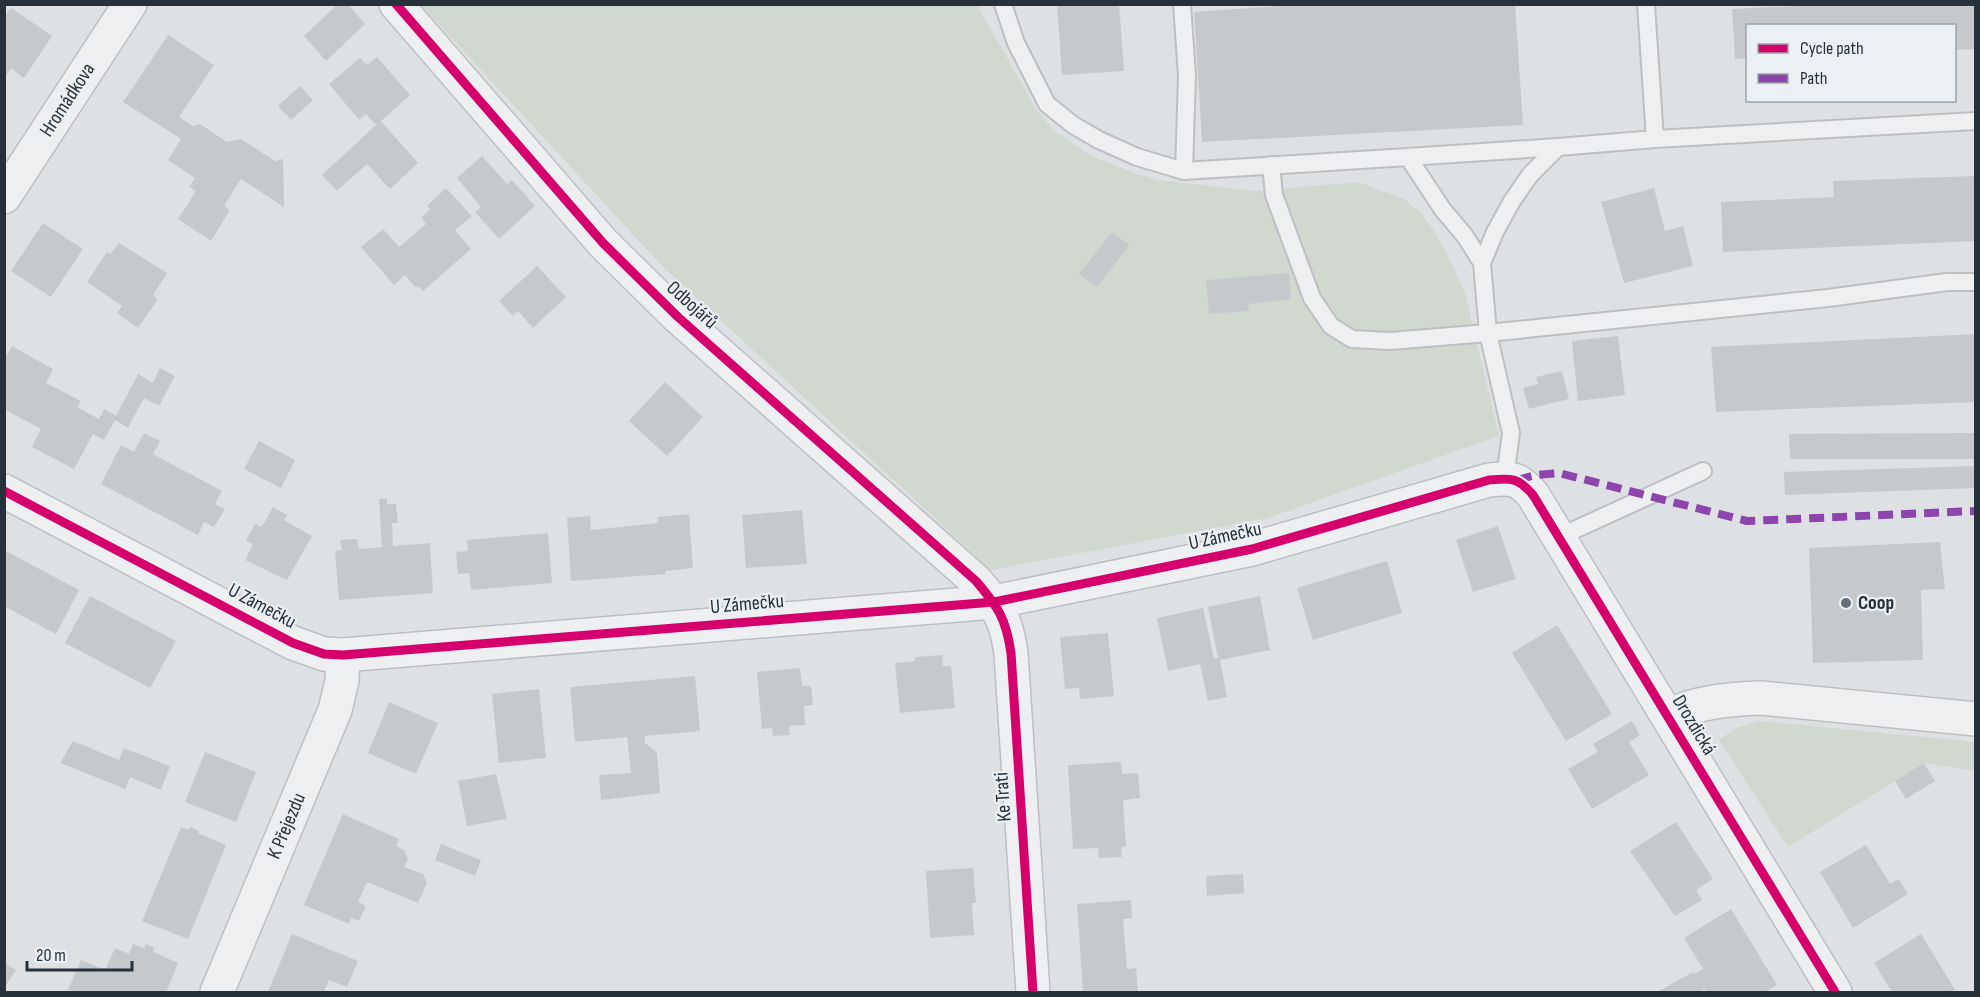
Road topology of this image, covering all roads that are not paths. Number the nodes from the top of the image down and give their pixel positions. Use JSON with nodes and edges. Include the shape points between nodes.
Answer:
{"nodes":[{"id":1,"x":130,"y":4,"type":"edge"},
{"id":2,"x":396,"y":4,"type":"edge"},
{"id":3,"x":1003,"y":4,"type":"edge"},
{"id":4,"x":1182,"y":4,"type":"edge"},
{"id":5,"x":1646,"y":4,"type":"edge"},
{"id":6,"x":1976,"y":121,"type":"edge"},
{"id":7,"x":1655,"y":139,"type":"junction"},
{"id":8,"x":1558,"y":147,"type":"junction"},
{"id":9,"x":1408,"y":157,"type":"junction"},
{"id":10,"x":1271,"y":165,"type":"junction"},
{"id":11,"x":1184,"y":171,"type":"junction"},
{"id":12,"x":4,"y":197,"type":"edge"},
{"id":13,"x":1482,"y":263,"type":"junction"},
{"id":14,"x":1976,"y":282,"type":"edge"},
{"id":15,"x":1488,"y":333,"type":"junction"},
{"id":16,"x":1703,"y":471,"type":"dead end"},
{"id":17,"x":1511,"y":479,"type":"junction"},
{"id":18,"x":4,"y":491,"type":"edge"},
{"id":19,"x":1560,"y":537,"type":"junction"},
{"id":20,"x":994,"y":602,"type":"junction"},
{"id":21,"x":343,"y":655,"type":"junction"},
{"id":22,"x":1668,"y":716,"type":"junction"},
{"id":23,"x":1976,"y":719,"type":"edge"},
{"id":24,"x":217,"y":993,"type":"edge"},
{"id":25,"x":1033,"y":993,"type":"edge"},
{"id":26,"x":1835,"y":993,"type":"edge"}],
"edges":[{"from":1,"to":12,"type":"street","name":"Hromádkova"},
{"from":2,"to":20,"type":"street","name":"Odbojářů","via":[[638,280],[976,581]]},
{"from":3,"to":11,"type":"lane","via":[[1016,43],[1047,104],[1100,140],[1137,157]]},
{"from":4,"to":11,"type":"lane","via":[[1187,76]]},
{"from":5,"to":7,"type":"lane"},
{"from":6,"to":7,"type":"lane"},
{"from":7,"to":8,"type":"lane"},
{"from":8,"to":9,"type":"lane"},
{"from":8,"to":13,"type":"lane","via":[[1530,175],[1512,201]]},
{"from":9,"to":10,"type":"lane"},
{"from":9,"to":13,"type":"lane"},
{"from":10,"to":11,"type":"lane"},
{"from":10,"to":15,"type":"lane","via":[[1274,195],[1312,298],[1331,326],[1352,339],[1390,341]]},
{"from":13,"to":15,"type":"lane"},
{"from":14,"to":15,"type":"lane","via":[[1947,282]]},
{"from":15,"to":17,"type":"lane","via":[[1510,433]]},
{"from":16,"to":19,"type":"lane"},
{"from":17,"to":19,"type":"street","name":"Drozdická","via":[[1533,495]]},
{"from":17,"to":20,"type":"street","name":"U Zámečku","via":[[1489,480],[1252,549]]},
{"from":18,"to":21,"type":"street","name":"U Zámečku","via":[[293,643],[324,654]]},
{"from":19,"to":22,"type":"street","name":"Drozdická"},
{"from":20,"to":21,"type":"street","name":"U Zámečku"},
{"from":20,"to":25,"type":"street","name":"Ke Trati","via":[[1007,627],[1011,653]]},
{"from":21,"to":24,"type":"street","name":"K Přejezdu","via":[[335,710]]},
{"from":22,"to":23,"type":"street","via":[[1697,705],[1761,698]]},
{"from":22,"to":26,"type":"street","name":"Drozdická"}]}
